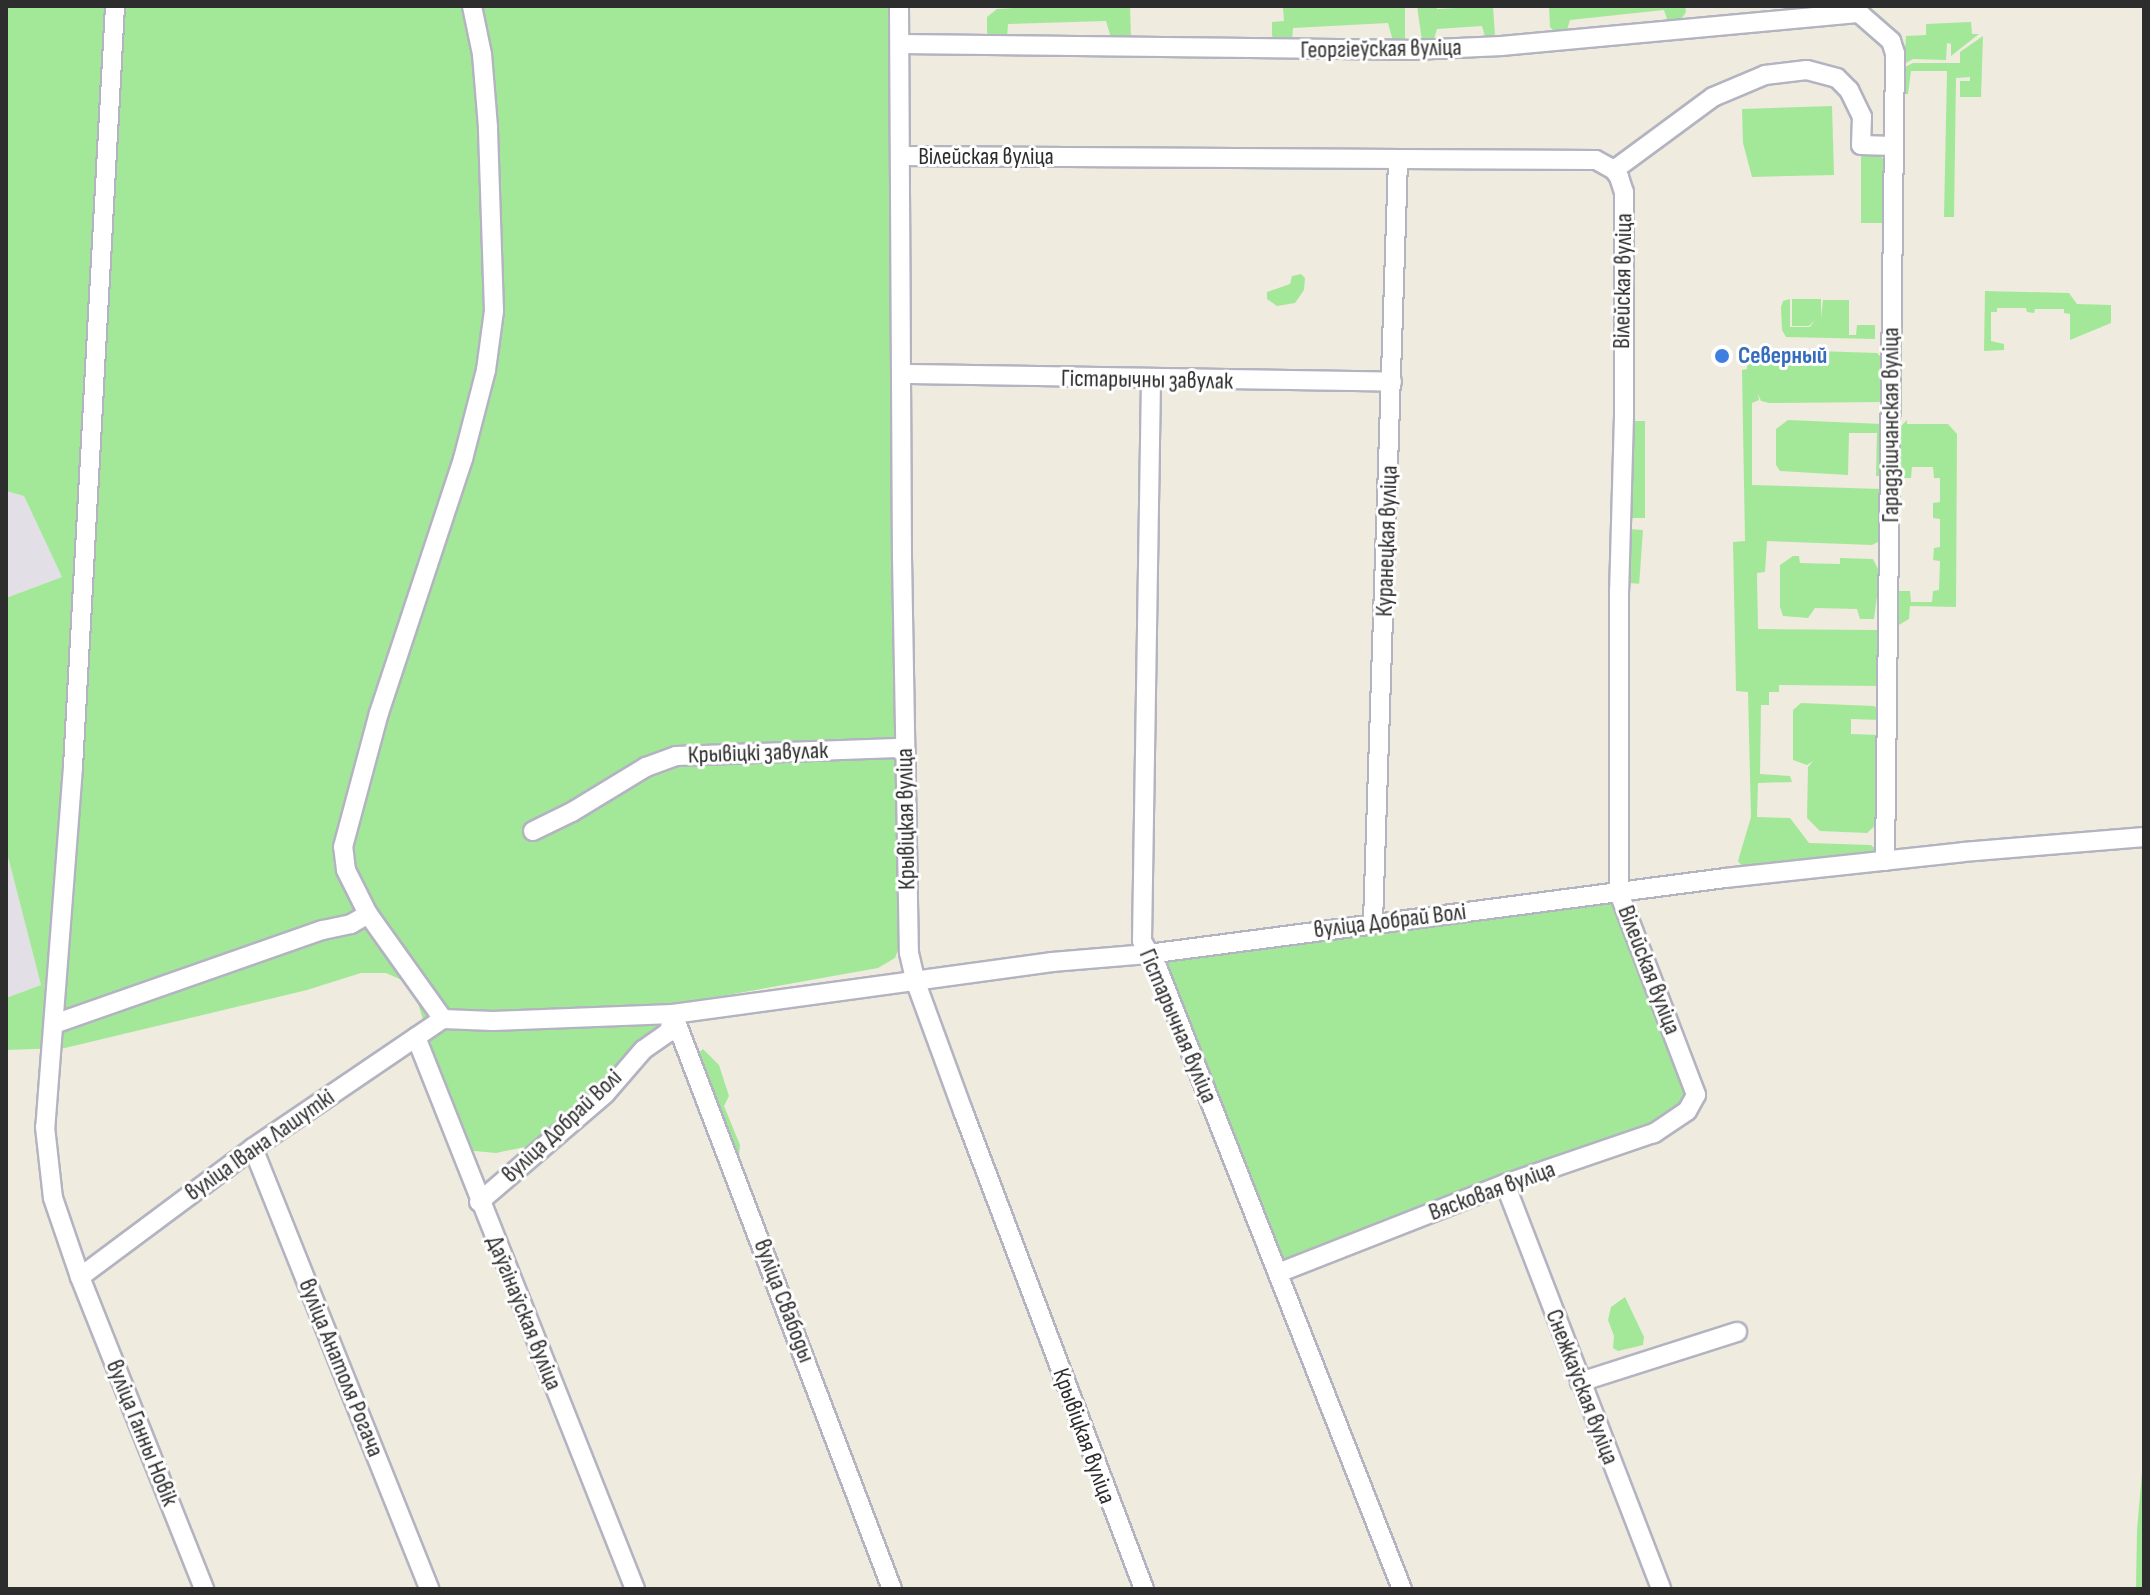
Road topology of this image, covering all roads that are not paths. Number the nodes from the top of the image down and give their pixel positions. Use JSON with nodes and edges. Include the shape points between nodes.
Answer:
{"nodes":[{"id":1,"x":115,"y":6,"type":"edge"},
{"id":2,"x":472,"y":6,"type":"edge"},
{"id":3,"x":899,"y":6,"type":"edge"},
{"id":4,"x":1859,"y":10,"type":"edge"},
{"id":5,"x":901,"y":44,"type":"junction"},
{"id":6,"x":1893,"y":146,"type":"junction"},
{"id":7,"x":900,"y":156,"type":"junction"},
{"id":8,"x":1398,"y":161,"type":"junction"},
{"id":9,"x":1614,"y":170,"type":"junction"},
{"id":10,"x":903,"y":374,"type":"junction"},
{"id":11,"x":1151,"y":380,"type":"junction"},
{"id":12,"x":1392,"y":382,"type":"junction"},
{"id":13,"x":904,"y":753,"type":"junction"},
{"id":14,"x":533,"y":831,"type":"dead end"},
{"id":15,"x":2144,"y":837,"type":"edge"},
{"id":16,"x":1885,"y":861,"type":"junction"},
{"id":17,"x":1619,"y":893,"type":"junction"},
{"id":18,"x":368,"y":914,"type":"junction"},
{"id":19,"x":1373,"y":922,"type":"junction"},
{"id":20,"x":1148,"y":954,"type":"junction"},
{"id":21,"x":915,"y":980,"type":"junction"},
{"id":22,"x":673,"y":1014,"type":"junction"},
{"id":23,"x":443,"y":1019,"type":"junction"},
{"id":24,"x":54,"y":1024,"type":"junction"},
{"id":25,"x":416,"y":1037,"type":"junction"},
{"id":26,"x":1696,"y":1095,"type":"joint"},
{"id":27,"x":253,"y":1148,"type":"junction"},
{"id":28,"x":1505,"y":1184,"type":"junction"},
{"id":29,"x":479,"y":1202,"type":"junction"},
{"id":30,"x":1278,"y":1273,"type":"junction"},
{"id":31,"x":80,"y":1277,"type":"junction"},
{"id":32,"x":1737,"y":1332,"type":"dead end"},
{"id":33,"x":1580,"y":1382,"type":"junction"},
{"id":34,"x":204,"y":1589,"type":"edge"},
{"id":35,"x":429,"y":1589,"type":"edge"},
{"id":36,"x":635,"y":1589,"type":"edge"},
{"id":37,"x":892,"y":1589,"type":"edge"},
{"id":38,"x":1144,"y":1589,"type":"edge"},
{"id":39,"x":1402,"y":1589,"type":"edge"},
{"id":40,"x":1661,"y":1589,"type":"edge"}],
"edges":[{"from":1,"to":24,"type":"street","name":"вуліца Ганны Новік"},
{"from":2,"to":18,"type":"street","via":[[488,127],[494,311],[486,370],[463,459],[379,713],[343,847],[346,870]]},
{"from":3,"to":5,"type":"street","name":"Крывіцкая вуліца"},
{"from":4,"to":5,"type":"street","name":"Георгіеўская вуліца","via":[[1413,50]]},
{"from":4,"to":6,"type":"street","name":"Гарадзішчанская вуліца","via":[[1894,47]]},
{"from":5,"to":7,"type":"street","name":"Крывіцкая вуліца"},
{"from":6,"to":9,"type":"street","via":[[1861,145],[1862,117],[1849,90],[1837,78],[1807,70],[1765,75],[1713,97]]},
{"from":6,"to":16,"type":"street","name":"Гарадзішчанская вуліца"},
{"from":7,"to":8,"type":"street","name":"Вілейская вуліца"},
{"from":7,"to":10,"type":"street","name":"Крывіцкая вуліца"},
{"from":8,"to":9,"type":"street","name":"Вілейская вуліца","via":[[1596,160]]},
{"from":8,"to":12,"type":"street","name":"Куранецкая вуліца"},
{"from":9,"to":17,"type":"street","name":"Вілейская вуліца","via":[[1624,192]]},
{"from":10,"to":11,"type":"street","name":"Гістарычны завулак"},
{"from":10,"to":13,"type":"street","name":"Крывіцкая вуліца"},
{"from":11,"to":12,"type":"street","name":"Гістарычны завулак"},
{"from":11,"to":20,"type":"street","name":"Гістарычная вуліца","via":[[1142,941]]},
{"from":12,"to":19,"type":"street","name":"Куранецкая вуліца"},
{"from":13,"to":14,"type":"street","name":"Крывіцкі завулак","via":[[897,748],[676,756],[646,767]]},
{"from":13,"to":21,"type":"street","name":"Крывіцкая вуліца","via":[[909,953]]},
{"from":15,"to":16,"type":"street","name":"вуліца Добрай Волі"},
{"from":16,"to":17,"type":"street","name":"вуліца Добрай Волі"},
{"from":17,"to":19,"type":"street","name":"вуліца Добрай Волі"},
{"from":17,"to":26,"type":"street","name":"Вілейская вуліца"},
{"from":18,"to":23,"type":"street"},
{"from":18,"to":24,"type":"street"},
{"from":19,"to":20,"type":"street","name":"вуліца Добрай Волі"},
{"from":20,"to":21,"type":"street","name":"вуліца Добрай Волі"},
{"from":20,"to":30,"type":"street","name":"Гістарычная вуліца"},
{"from":21,"to":22,"type":"street","name":"вуліца Добрай Волі"},
{"from":21,"to":38,"type":"street","name":"Крывіцкая вуліца"},
{"from":22,"to":23,"type":"street","name":"вуліца Добрай Волі"},
{"from":22,"to":29,"type":"street","name":"вуліца Добрай Волі","via":[[669,1032]]},
{"from":22,"to":37,"type":"street","name":"вуліца Свабоды"},
{"from":23,"to":25,"type":"street","name":"вуліца Івана Лашуткі"},
{"from":24,"to":31,"type":"street","name":"вуліца Ганны Новік","via":[[47,1141],[53,1198]]},
{"from":25,"to":27,"type":"street","name":"вуліца Івана Лашуткі"},
{"from":25,"to":29,"type":"street","name":"Даўгінаўская вуліца"},
{"from":26,"to":28,"type":"street","name":"Вясковая вуліца","via":[[1687,1111],[1654,1133]]},
{"from":27,"to":31,"type":"street","name":"вуліца Івана Лашуткі"},
{"from":27,"to":35,"type":"street","name":"вуліца Анатоля Рогача"},
{"from":28,"to":30,"type":"street","name":"Вясковая вуліца"},
{"from":28,"to":33,"type":"street","name":"Снежкаўская вуліца"},
{"from":29,"to":36,"type":"street","name":"Даўгінаўская вуліца"},
{"from":30,"to":39,"type":"street","name":"Гістарычная вуліца"},
{"from":31,"to":34,"type":"street","name":"вуліца Ганны Новік"},
{"from":32,"to":33,"type":"street"},
{"from":33,"to":40,"type":"street","name":"Снежкаўская вуліца"}]}
